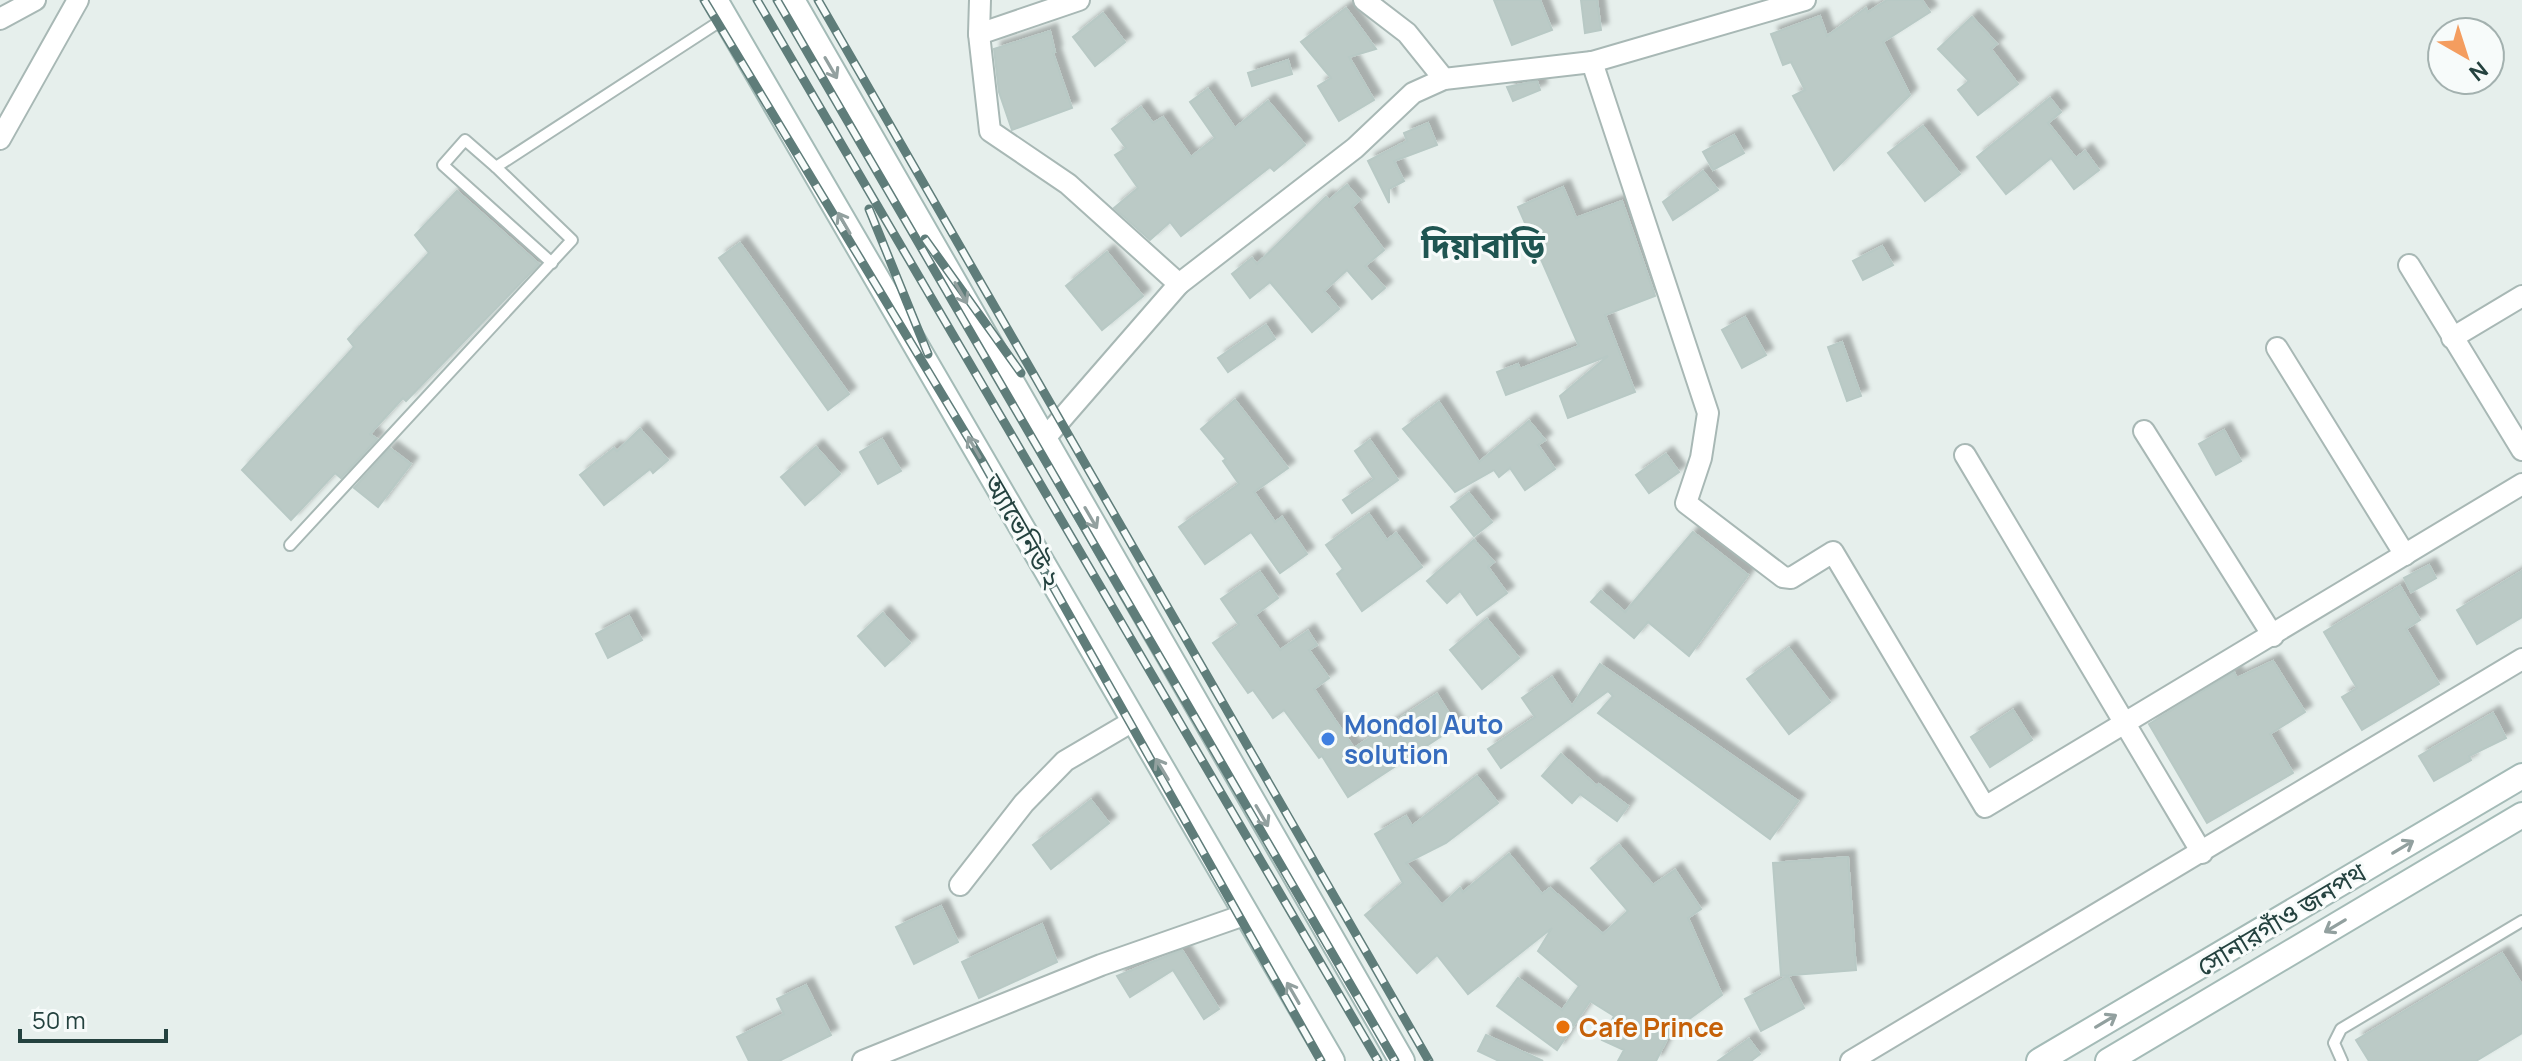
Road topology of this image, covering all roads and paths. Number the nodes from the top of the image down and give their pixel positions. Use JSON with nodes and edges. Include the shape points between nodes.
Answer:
{"nodes":[{"id":1,"x":35,"y":0,"type":"edge"},
{"id":2,"x":78,"y":0,"type":"edge"},
{"id":3,"x":792,"y":0,"type":"edge"},
{"id":4,"x":980,"y":0,"type":"edge"},
{"id":5,"x":1079,"y":0,"type":"edge"},
{"id":6,"x":1364,"y":0,"type":"edge"},
{"id":7,"x":1805,"y":0,"type":"edge"},
{"id":8,"x":720,"y":9,"type":"edge"},
{"id":9,"x":0,"y":19,"type":"edge"},
{"id":10,"x":979,"y":34,"type":"junction"},
{"id":11,"x":1592,"y":62,"type":"junction"},
{"id":12,"x":1444,"y":79,"type":"junction"},
{"id":13,"x":0,"y":139,"type":"edge"},
{"id":14,"x":496,"y":167,"type":"junction"},
{"id":15,"x":552,"y":263,"type":"junction"},
{"id":16,"x":2409,"y":265,"type":"dead end"},
{"id":17,"x":1179,"y":284,"type":"junction"},
{"id":18,"x":2522,"y":296,"type":"edge"},
{"id":19,"x":2452,"y":338,"type":"junction"},
{"id":20,"x":2277,"y":348,"type":"dead end"},
{"id":21,"x":2144,"y":431,"type":"dead end"},
{"id":22,"x":1045,"y":438,"type":"junction"},
{"id":23,"x":2522,"y":450,"type":"edge"},
{"id":24,"x":1965,"y":455,"type":"dead end"},
{"id":25,"x":2522,"y":484,"type":"edge"},
{"id":26,"x":290,"y":545,"type":"dead end"},
{"id":27,"x":2405,"y":555,"type":"junction"},
{"id":28,"x":2273,"y":636,"type":"junction"},
{"id":29,"x":2522,"y":659,"type":"edge"},
{"id":30,"x":1133,"y":721,"type":"junction"},
{"id":31,"x":2125,"y":723,"type":"junction"},
{"id":32,"x":2522,"y":776,"type":"edge"},
{"id":33,"x":2522,"y":815,"type":"edge"},
{"id":34,"x":2202,"y":853,"type":"junction"},
{"id":35,"x":960,"y":885,"type":"dead end"},
{"id":36,"x":1247,"y":914,"type":"junction"},
{"id":37,"x":2522,"y":921,"type":"edge"},
{"id":38,"x":863,"y":1061,"type":"edge"},
{"id":39,"x":1332,"y":1061,"type":"edge"},
{"id":40,"x":1402,"y":1061,"type":"edge"},
{"id":41,"x":1851,"y":1061,"type":"edge"},
{"id":42,"x":2039,"y":1061,"type":"edge"},
{"id":43,"x":2108,"y":1061,"type":"edge"},
{"id":44,"x":2342,"y":1061,"type":"edge"}],
"edges":[{"from":1,"to":9,"type":"street"},
{"from":2,"to":13,"type":"street"},
{"from":3,"to":22,"type":"main road","one_way":true},
{"from":4,"to":10,"type":"street"},
{"from":5,"to":10,"type":"street"},
{"from":6,"to":12,"type":"street","via":[[1407,33]]},
{"from":7,"to":11,"type":"street"},
{"from":8,"to":14,"type":"lane"},
{"from":30,"to":8,"type":"main road","name":"অ্যাভেনিউ ২","one_way":true},
{"from":10,"to":17,"type":"street","via":[[990,131],[1068,184]]},
{"from":11,"to":12,"type":"street"},
{"from":11,"to":31,"type":"street","via":[[1708,413],[1686,503],[1783,577],[1791,578],[1833,552],[1985,807]]},
{"from":12,"to":17,"type":"street","via":[[1413,93],[1355,148]]},
{"from":14,"to":15,"type":"lane","via":[[572,240]]},
{"from":14,"to":15,"type":"lane","via":[[465,140],[443,165]]},
{"from":15,"to":26,"type":"lane"},
{"from":16,"to":19,"type":"street"},
{"from":17,"to":22,"type":"street"},
{"from":18,"to":19,"type":"street"},
{"from":19,"to":23,"type":"street"},
{"from":20,"to":27,"type":"street"},
{"from":21,"to":28,"type":"street"},
{"from":22,"to":40,"type":"main road","one_way":true},
{"from":24,"to":31,"type":"street"},
{"from":25,"to":27,"type":"street"},
{"from":27,"to":28,"type":"street"},
{"from":28,"to":31,"type":"street"},
{"from":29,"to":34,"type":"street"},
{"from":30,"to":35,"type":"street","via":[[1065,761],[1024,803]]},
{"from":36,"to":30,"type":"main road","name":"অ্যাভেনিউ ২","one_way":true},
{"from":31,"to":34,"type":"street"},
{"from":42,"to":32,"type":"main road","name":"সোনারগাঁও জনপথ","one_way":true},
{"from":33,"to":43,"type":"main road","name":"সোনারগাঁও জনপথ","one_way":true},
{"from":34,"to":41,"type":"street"},
{"from":36,"to":38,"type":"street","via":[[1101,965]]},
{"from":39,"to":36,"type":"main road","name":"অ্যাভেনিউ ২","one_way":true},
{"from":37,"to":44,"type":"lane","via":[[2341,1029],[2334,1043]]}]}
